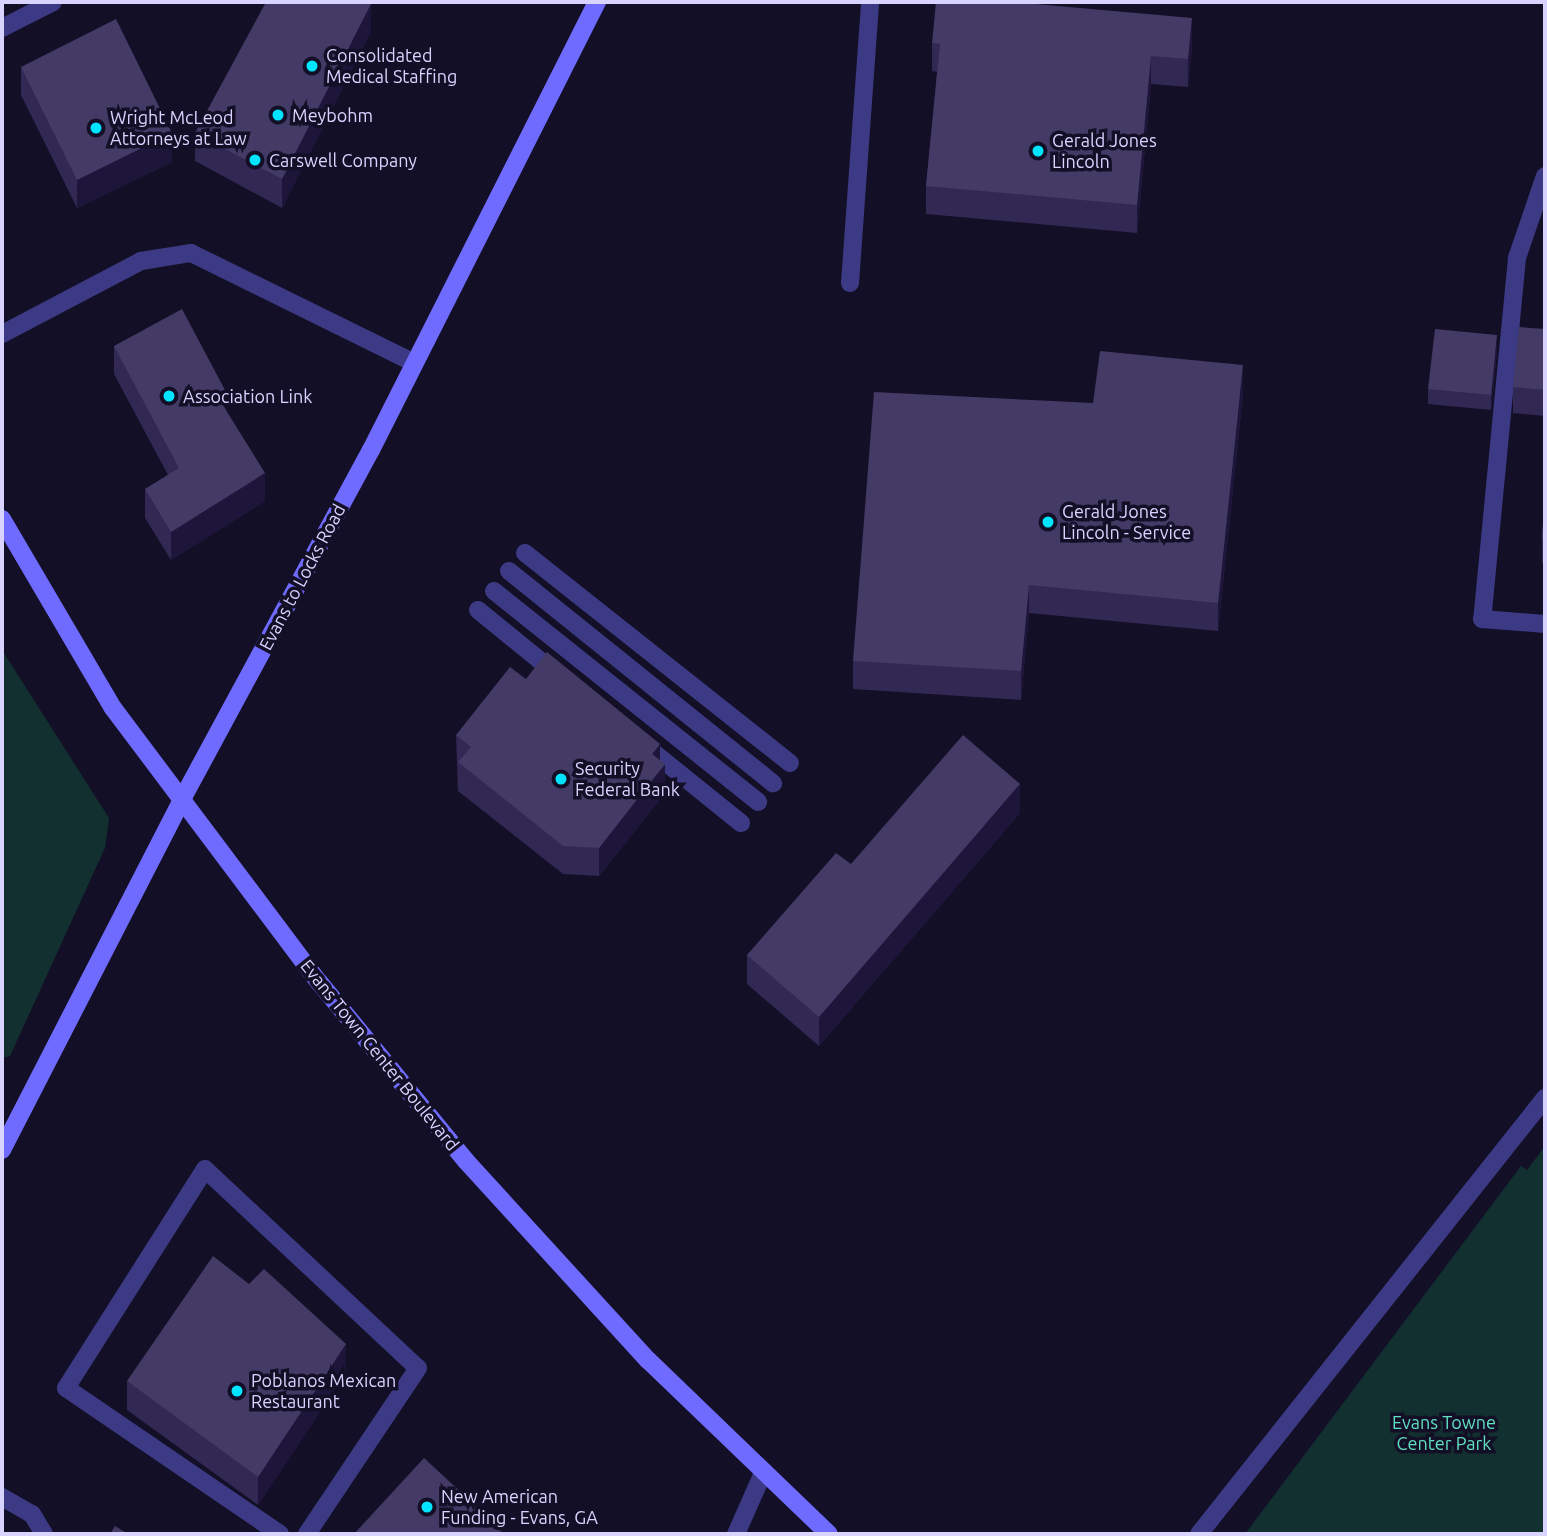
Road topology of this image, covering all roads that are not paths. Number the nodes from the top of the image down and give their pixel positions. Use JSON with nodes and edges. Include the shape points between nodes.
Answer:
{"nodes":[{"id":1,"x":53,"y":2,"type":"edge"},
{"id":2,"x":597,"y":2,"type":"edge"},
{"id":3,"x":870,"y":2,"type":"edge"},
{"id":4,"x":2,"y":28,"type":"edge"},
{"id":5,"x":1545,"y":176,"type":"edge"},
{"id":6,"x":850,"y":283,"type":"dead end"},
{"id":7,"x":2,"y":334,"type":"edge"},
{"id":8,"x":413,"y":362,"type":"junction"},
{"id":9,"x":2,"y":519,"type":"edge"},
{"id":10,"x":525,"y":553,"type":"dead end"},
{"id":11,"x":509,"y":572,"type":"dead end"},
{"id":12,"x":494,"y":591,"type":"dead end"},
{"id":13,"x":478,"y":610,"type":"dead end"},
{"id":14,"x":1545,"y":624,"type":"edge"},
{"id":15,"x":573,"y":687,"type":"edge"},
{"id":16,"x":625,"y":729,"type":"edge"},
{"id":17,"x":790,"y":763,"type":"dead end"},
{"id":18,"x":773,"y":783,"type":"dead end"},
{"id":19,"x":758,"y":802,"type":"dead end"},
{"id":20,"x":180,"y":803,"type":"junction"},
{"id":21,"x":741,"y":823,"type":"dead end"},
{"id":22,"x":1545,"y":1098,"type":"edge"},
{"id":23,"x":2,"y":1150,"type":"edge"},
{"id":24,"x":763,"y":1473,"type":"junction"},
{"id":25,"x":2,"y":1497,"type":"edge"},
{"id":26,"x":44,"y":1534,"type":"edge"},
{"id":27,"x":279,"y":1534,"type":"edge"},
{"id":28,"x":307,"y":1534,"type":"edge"},
{"id":29,"x":736,"y":1534,"type":"edge"},
{"id":30,"x":829,"y":1534,"type":"edge"},
{"id":31,"x":1199,"y":1534,"type":"edge"}],
"edges":[{"from":1,"to":4,"type":"lane"},
{"from":2,"to":8,"type":"street","name":"Evans to Locks Road"},
{"from":3,"to":6,"type":"lane"},
{"from":5,"to":14,"type":"lane","via":[[1517,258],[1482,619]]},
{"from":7,"to":8,"type":"lane","via":[[141,261],[191,253]]},
{"from":8,"to":20,"type":"street","name":"Evans to Locks Road","via":[[371,450]]},
{"from":9,"to":20,"type":"street","name":"Evans Town Center Boulevard","via":[[113,708]]},
{"from":10,"to":17,"type":"lane"},
{"from":11,"to":18,"type":"lane"},
{"from":12,"to":19,"type":"lane"},
{"from":13,"to":15,"type":"lane"},
{"from":16,"to":21,"type":"lane"},
{"from":20,"to":23,"type":"street","name":"Evans to Locks Road"},
{"from":20,"to":24,"type":"street","name":"Evans Town Center Boulevard","via":[[466,1161],[648,1360]]},
{"from":22,"to":31,"type":"lane"},
{"from":24,"to":29,"type":"lane"},
{"from":24,"to":30,"type":"street","name":"Evans Town Center Boulevard"},
{"from":25,"to":26,"type":"lane","via":[[32,1514]]},
{"from":27,"to":28,"type":"lane","via":[[66,1388],[205,1169],[418,1368]]}]}
